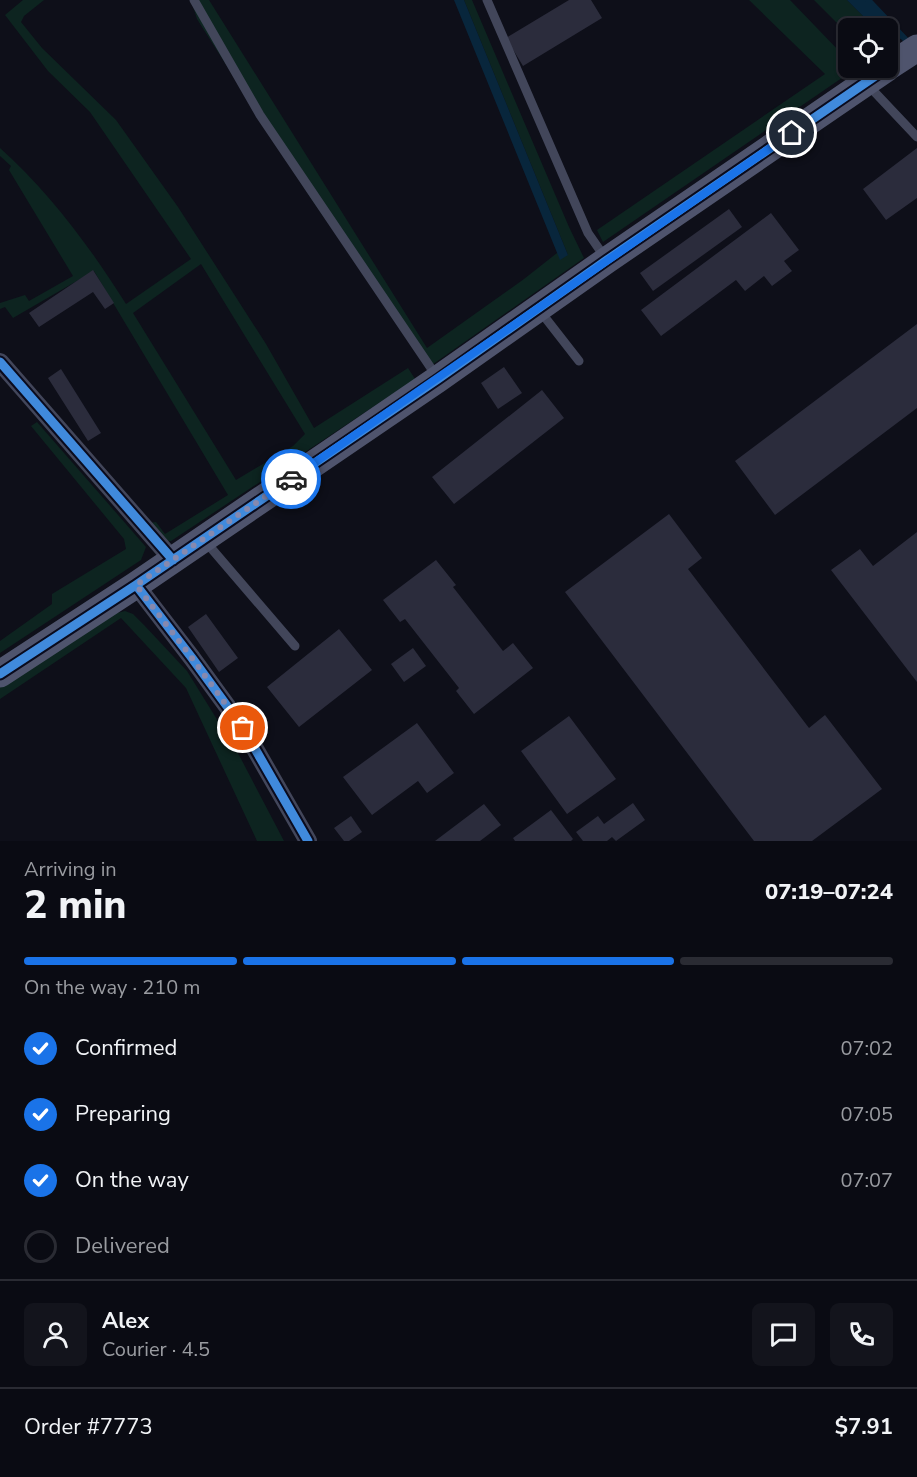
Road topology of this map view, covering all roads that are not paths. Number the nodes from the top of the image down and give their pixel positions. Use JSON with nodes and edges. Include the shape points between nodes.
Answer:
{"nodes":[{"id":1,"x":194,"y":0,"type":"edge"},
{"id":2,"x":488,"y":0,"type":"edge"},
{"id":3,"x":917,"y":48,"type":"edge"},
{"id":4,"x":898,"y":60,"type":"edge"},
{"id":5,"x":871,"y":78,"type":"edge"},
{"id":6,"x":865,"y":82,"type":"junction"},
{"id":7,"x":917,"y":137,"type":"edge"},
{"id":8,"x":607,"y":260,"type":"junction"},
{"id":9,"x":539,"y":309,"type":"junction"},
{"id":10,"x":579,"y":361,"type":"dead end"},
{"id":11,"x":0,"y":362,"type":"edge"},
{"id":12,"x":438,"y":379,"type":"junction"},
{"id":13,"x":204,"y":539,"type":"junction"},
{"id":14,"x":173,"y":560,"type":"junction"},
{"id":15,"x":136,"y":585,"type":"junction"},
{"id":16,"x":295,"y":646,"type":"dead end"},
{"id":17,"x":0,"y":674,"type":"edge"},
{"id":18,"x":308,"y":841,"type":"edge"}],
"edges":[{"from":1,"to":12,"type":"lane","via":[[260,115]]},
{"from":2,"to":8,"type":"lane","via":[[588,233]]},
{"from":3,"to":4,"type":"street"},
{"from":5,"to":6,"type":"street"},
{"from":6,"to":7,"type":"lane"},
{"from":6,"to":8,"type":"street"},
{"from":8,"to":9,"type":"street"},
{"from":9,"to":10,"type":"lane"},
{"from":9,"to":12,"type":"street"},
{"from":11,"to":14,"type":"street"},
{"from":12,"to":13,"type":"street"},
{"from":13,"to":14,"type":"street"},
{"from":13,"to":16,"type":"lane"},
{"from":14,"to":15,"type":"street"},
{"from":15,"to":17,"type":"street"},
{"from":15,"to":18,"type":"street","via":[[243,728]]}]}
